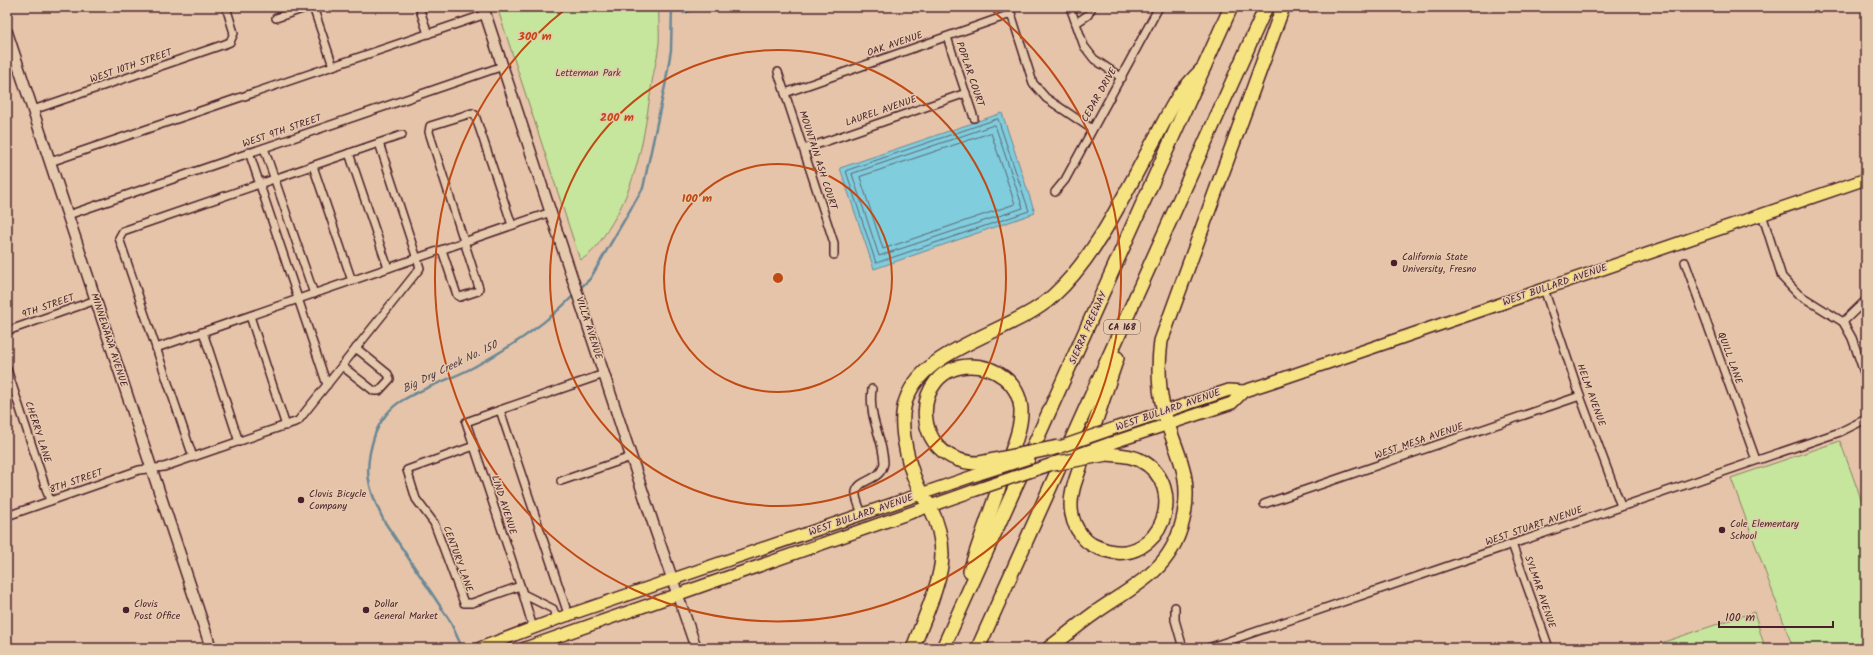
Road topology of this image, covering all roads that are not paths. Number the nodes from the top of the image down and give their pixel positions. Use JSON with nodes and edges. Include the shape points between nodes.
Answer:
{"nodes":[{"id":1,"x":226,"y":7,"type":"edge"},
{"id":2,"x":308,"y":7,"type":"edge"},
{"id":3,"x":313,"y":7,"type":"edge"},
{"id":4,"x":419,"y":7,"type":"edge"},
{"id":5,"x":1009,"y":7,"type":"edge"},
{"id":6,"x":1070,"y":7,"type":"edge"},
{"id":7,"x":1092,"y":7,"type":"edge"},
{"id":8,"x":1159,"y":7,"type":"edge"},
{"id":9,"x":1231,"y":7,"type":"edge"},
{"id":10,"x":1266,"y":7,"type":"edge"},
{"id":11,"x":1283,"y":7,"type":"edge"},
{"id":12,"x":485,"y":10,"type":"edge"},
{"id":13,"x":1011,"y":14,"type":"junction"},
{"id":14,"x":276,"y":18,"type":"dead end"},
{"id":15,"x":1076,"y":23,"type":"junction"},
{"id":16,"x":7,"y":32,"type":"edge"},
{"id":17,"x":428,"y":34,"type":"junction"},
{"id":18,"x":947,"y":37,"type":"junction"},
{"id":19,"x":10,"y":49,"type":"edge"},
{"id":20,"x":333,"y":66,"type":"junction"},
{"id":21,"x":504,"y":66,"type":"junction"},
{"id":22,"x":1204,"y":67,"type":"junction"},
{"id":23,"x":778,"y":72,"type":"dead end"},
{"id":24,"x":1122,"y":78,"type":"junction"},
{"id":25,"x":785,"y":93,"type":"junction"},
{"id":26,"x":966,"y":93,"type":"junction"},
{"id":27,"x":33,"y":110,"type":"junction"},
{"id":28,"x":974,"y":118,"type":"dead end"},
{"id":29,"x":1092,"y":129,"type":"junction"},
{"id":30,"x":402,"y":135,"type":"dead end"},
{"id":31,"x":379,"y":143,"type":"junction"},
{"id":32,"x":264,"y":148,"type":"junction"},
{"id":33,"x":804,"y":149,"type":"junction"},
{"id":34,"x":249,"y":152,"type":"junction"},
{"id":35,"x":350,"y":153,"type":"junction"},
{"id":36,"x":50,"y":162,"type":"junction"},
{"id":37,"x":313,"y":166,"type":"junction"},
{"id":38,"x":274,"y":180,"type":"junction"},
{"id":39,"x":1866,"y":180,"type":"edge"},
{"id":40,"x":260,"y":184,"type":"junction"},
{"id":41,"x":1055,"y":192,"type":"dead end"},
{"id":42,"x":551,"y":212,"type":"junction"},
{"id":43,"x":1762,"y":214,"type":"junction"},
{"id":44,"x":68,"y":215,"type":"junction"},
{"id":45,"x":512,"y":225,"type":"junction"},
{"id":46,"x":464,"y":242,"type":"junction"},
{"id":47,"x":442,"y":250,"type":"junction"},
{"id":48,"x":834,"y":255,"type":"dead end"},
{"id":49,"x":417,"y":258,"type":"junction"},
{"id":50,"x":1685,"y":262,"type":"dead end"},
{"id":51,"x":388,"y":268,"type":"junction"},
{"id":52,"x":1145,"y":275,"type":"junction"},
{"id":53,"x":352,"y":281,"type":"junction"},
{"id":54,"x":1544,"y":289,"type":"junction"},
{"id":55,"x":314,"y":294,"type":"junction"},
{"id":56,"x":299,"y":299,"type":"junction"},
{"id":57,"x":96,"y":300,"type":"junction"},
{"id":58,"x":1866,"y":300,"type":"edge"},
{"id":59,"x":250,"y":316,"type":"junction"},
{"id":60,"x":1843,"y":322,"type":"junction"},
{"id":61,"x":7,"y":331,"type":"edge"},
{"id":62,"x":203,"y":332,"type":"junction"},
{"id":63,"x":156,"y":348,"type":"junction"},
{"id":64,"x":356,"y":348,"type":"junction"},
{"id":65,"x":342,"y":366,"type":"junction"},
{"id":66,"x":7,"y":370,"type":"edge"},
{"id":67,"x":604,"y":374,"type":"junction"},
{"id":68,"x":1866,"y":378,"type":"edge"},
{"id":69,"x":327,"y":385,"type":"junction"},
{"id":70,"x":872,"y":389,"type":"dead end"},
{"id":71,"x":1244,"y":391,"type":"junction"},
{"id":72,"x":1580,"y":396,"type":"junction"},
{"id":73,"x":500,"y":410,"type":"junction"},
{"id":74,"x":1164,"y":410,"type":"junction"},
{"id":75,"x":1866,"y":419,"type":"edge"},
{"id":76,"x":1169,"y":424,"type":"junction"},
{"id":77,"x":286,"y":426,"type":"junction"},
{"id":78,"x":239,"y":442,"type":"junction"},
{"id":79,"x":474,"y":446,"type":"junction"},
{"id":80,"x":1058,"y":448,"type":"joint"},
{"id":81,"x":1108,"y":449,"type":"junction"},
{"id":82,"x":193,"y":457,"type":"junction"},
{"id":83,"x":631,"y":457,"type":"junction"},
{"id":84,"x":1756,"y":460,"type":"junction"},
{"id":85,"x":1053,"y":464,"type":"joint"},
{"id":86,"x":152,"y":469,"type":"junction"},
{"id":87,"x":979,"y":469,"type":"junction"},
{"id":88,"x":561,"y":481,"type":"dead end"},
{"id":89,"x":921,"y":494,"type":"junction"},
{"id":90,"x":50,"y":501,"type":"junction"},
{"id":91,"x":1264,"y":504,"type":"dead end"},
{"id":92,"x":930,"y":506,"type":"junction"},
{"id":93,"x":1621,"y":506,"type":"junction"},
{"id":94,"x":862,"y":514,"type":"junction"},
{"id":95,"x":7,"y":516,"type":"edge"},
{"id":96,"x":1512,"y":544,"type":"junction"},
{"id":97,"x":797,"y":552,"type":"junction"},
{"id":98,"x":672,"y":581,"type":"junction"},
{"id":99,"x":521,"y":590,"type":"junction"},
{"id":100,"x":677,"y":595,"type":"junction"},
{"id":101,"x":1175,"y":607,"type":"dead end"},
{"id":102,"x":569,"y":616,"type":"junction"},
{"id":103,"x":557,"y":619,"type":"junction"},
{"id":104,"x":533,"y":628,"type":"junction"},
{"id":105,"x":487,"y":646,"type":"edge"},
{"id":106,"x":211,"y":648,"type":"edge"},
{"id":107,"x":480,"y":648,"type":"edge"},
{"id":108,"x":525,"y":648,"type":"edge"},
{"id":109,"x":696,"y":648,"type":"edge"},
{"id":110,"x":913,"y":648,"type":"edge"},
{"id":111,"x":943,"y":648,"type":"edge"},
{"id":112,"x":978,"y":648,"type":"edge"},
{"id":113,"x":1049,"y":648,"type":"edge"},
{"id":114,"x":1183,"y":648,"type":"edge"},
{"id":115,"x":1208,"y":648,"type":"edge"},
{"id":116,"x":1549,"y":648,"type":"edge"}],
"edges":[{"from":1,"to":27,"type":"street","name":"WEST 10TH STREET","via":[[233,27],[233,37],[225,44]]},
{"from":2,"to":14,"type":"street"},
{"from":3,"to":20,"type":"street"},
{"from":4,"to":17,"type":"street"},
{"from":5,"to":13,"type":"street"},
{"from":6,"to":15,"type":"street"},
{"from":7,"to":15,"type":"street","via":[[1088,15]]},
{"from":8,"to":24,"type":"street","name":"CEDAR DRIVE"},
{"from":9,"to":22,"type":"highway","name":"SIERRA FREEWAY","number":"CA 168"},
{"from":10,"to":52,"type":"highway","number":"CA 168"},
{"from":11,"to":74,"type":"highway","via":[[1161,341],[1158,361]]},
{"from":12,"to":17,"type":"street"},
{"from":12,"to":21,"type":"main road","name":"VILLA AVENUE"},
{"from":13,"to":18,"type":"street","name":"OAK AVENUE"},
{"from":13,"to":29,"type":"street","via":[[1033,83],[1046,98]]},
{"from":15,"to":24,"type":"street","via":[[1084,46],[1094,59]]},
{"from":16,"to":19,"type":"main road","name":"MINNEWAWA AVENUE"},
{"from":17,"to":20,"type":"street"},
{"from":18,"to":25,"type":"street","name":"OAK AVENUE"},
{"from":18,"to":26,"type":"street","name":"POPLAR COURT"},
{"from":19,"to":27,"type":"main road","name":"MINNEWAWA AVENUE"},
{"from":20,"to":36,"type":"street"},
{"from":21,"to":32,"type":"street","name":"WEST 9TH STREET"},
{"from":21,"to":42,"type":"main road","name":"VILLA AVENUE"},
{"from":22,"to":89,"type":"highway","via":[[1179,94],[1089,255],[1053,297],[1006,327],[971,342],[932,364],[912,386],[904,408],[904,447]]},
{"from":22,"to":111,"type":"highway","name":"SIERRA FREEWAY","number":"CA 168"},
{"from":23,"to":25,"type":"street","name":"MOUNTAIN ASH COURT"},
{"from":24,"to":29,"type":"street","name":"CEDAR DRIVE"},
{"from":25,"to":33,"type":"street","name":"MOUNTAIN ASH COURT"},
{"from":26,"to":28,"type":"street","name":"POPLAR COURT"},
{"from":26,"to":33,"type":"street","name":"LAUREL AVENUE"},
{"from":27,"to":36,"type":"main road","name":"MINNEWAWA AVENUE"},
{"from":29,"to":41,"type":"street","name":"CEDAR DRIVE","via":[[1065,180]]},
{"from":30,"to":31,"type":"street"},
{"from":31,"to":35,"type":"street"},
{"from":31,"to":49,"type":"street"},
{"from":32,"to":34,"type":"street","name":"WEST 9TH STREET"},
{"from":32,"to":38,"type":"street"},
{"from":33,"to":48,"type":"street","name":"MOUNTAIN ASH COURT","via":[[834,243]]},
{"from":34,"to":40,"type":"street"},
{"from":34,"to":44,"type":"street","name":"WEST 9TH STREET"},
{"from":35,"to":37,"type":"street"},
{"from":35,"to":51,"type":"street"},
{"from":36,"to":44,"type":"main road","name":"MINNEWAWA AVENUE"},
{"from":37,"to":38,"type":"street"},
{"from":37,"to":53,"type":"street"},
{"from":38,"to":40,"type":"street"},
{"from":38,"to":55,"type":"street"},
{"from":39,"to":43,"type":"main road","name":"WEST BULLARD AVENUE"},
{"from":40,"to":56,"type":"street"},
{"from":40,"to":63,"type":"street","via":[[123,231],[119,238]]},
{"from":42,"to":45,"type":"street"},
{"from":42,"to":67,"type":"main road","name":"VILLA AVENUE"},
{"from":43,"to":54,"type":"main road","name":"WEST BULLARD AVENUE"},
{"from":43,"to":60,"type":"street","via":[[1782,277],[1798,294]]},
{"from":44,"to":57,"type":"main road","name":"MINNEWAWA AVENUE"},
{"from":45,"to":46,"type":"street"},
{"from":45,"to":46,"type":"street","via":[[475,115],[472,112],[430,126],[429,132]]},
{"from":46,"to":47,"type":"street"},
{"from":46,"to":47,"type":"street","via":[[480,288],[478,291],[460,297],[457,295]]},
{"from":47,"to":49,"type":"street"},
{"from":49,"to":51,"type":"street"},
{"from":49,"to":64,"type":"street","name":"8TH STREET","via":[[420,268]]},
{"from":50,"to":84,"type":"street","name":"QUILL LANE"},
{"from":51,"to":53,"type":"street"},
{"from":52,"to":81,"type":"highway","via":[[1070,498],[1073,522],[1083,538],[1090,544],[1118,553],[1147,543],[1165,517],[1166,496],[1162,484],[1149,467],[1140,460]]},
{"from":52,"to":112,"type":"highway","number":"CA 168"},
{"from":53,"to":55,"type":"street"},
{"from":54,"to":71,"type":"main road","name":"WEST BULLARD AVENUE"},
{"from":54,"to":72,"type":"street","name":"HELM AVENUE"},
{"from":55,"to":56,"type":"street"},
{"from":56,"to":59,"type":"street"},
{"from":56,"to":69,"type":"street"},
{"from":57,"to":61,"type":"street","name":"9TH STREET"},
{"from":57,"to":86,"type":"main road","name":"MINNEWAWA AVENUE"},
{"from":58,"to":60,"type":"street"},
{"from":59,"to":62,"type":"street"},
{"from":59,"to":77,"type":"street"},
{"from":60,"to":68,"type":"street","via":[[1852,338]]},
{"from":62,"to":63,"type":"street"},
{"from":62,"to":78,"type":"street"},
{"from":63,"to":82,"type":"street"},
{"from":64,"to":65,"type":"street","name":"8TH STREET"},
{"from":64,"to":65,"type":"street","via":[[388,374],[390,379],[380,391],[374,391]]},
{"from":65,"to":69,"type":"street","name":"8TH STREET"},
{"from":66,"to":90,"type":"street","name":"CHERRY LANE"},
{"from":67,"to":73,"type":"street"},
{"from":67,"to":83,"type":"main road","name":"VILLA AVENUE"},
{"from":69,"to":77,"type":"street","name":"8TH STREET","via":[[298,421]]},
{"from":70,"to":94,"type":"street","via":[[871,411],[884,464],[877,476],[857,489],[856,497]]},
{"from":71,"to":74,"type":"main road","name":"WEST BULLARD AVENUE","via":[[1229,390]]},
{"from":71,"to":76,"type":"main road","name":"WEST BULLARD AVENUE","via":[[1232,403]]},
{"from":72,"to":91,"type":"street","name":"WEST MESA AVENUE"},
{"from":72,"to":93,"type":"street","name":"HELM AVENUE"},
{"from":73,"to":79,"type":"street","name":"LIND AVENUE","via":[[466,422]]},
{"from":73,"to":102,"type":"street"},
{"from":74,"to":76,"type":"highway"},
{"from":74,"to":80,"type":"main road","name":"WEST BULLARD AVENUE","bridge":true},
{"from":75,"to":84,"type":"street","name":"WEST STUART AVENUE","via":[[1840,432]]},
{"from":76,"to":81,"type":"main road","name":"WEST BULLARD AVENUE"},
{"from":76,"to":113,"type":"highway","via":[[1186,482],[1185,511],[1178,537],[1154,571]]},
{"from":77,"to":78,"type":"street","name":"8TH STREET"},
{"from":78,"to":82,"type":"street","name":"8TH STREET"},
{"from":79,"to":99,"type":"street","name":"LIND AVENUE"},
{"from":79,"to":99,"type":"street","name":"CENTURY LANE","via":[[406,470],[416,499],[434,523],[464,604]]},
{"from":80,"to":87,"type":"highway","bridge":true},
{"from":81,"to":85,"type":"highway","bridge":true},
{"from":82,"to":86,"type":"street","name":"8TH STREET"},
{"from":83,"to":88,"type":"street"},
{"from":83,"to":98,"type":"main road","name":"VILLA AVENUE"},
{"from":84,"to":93,"type":"street","name":"WEST STUART AVENUE"},
{"from":85,"to":92,"type":"main road","name":"WEST BULLARD AVENUE","bridge":true},
{"from":86,"to":90,"type":"street","name":"8TH STREET","via":[[132,473]]},
{"from":86,"to":106,"type":"main road","name":"MINNEWAWA AVENUE"},
{"from":87,"to":89,"type":"main road","name":"WEST BULLARD AVENUE"},
{"from":87,"to":111,"type":"highway","via":[[942,451],[933,439],[925,419],[927,400],[935,384],[949,372],[967,366],[986,368],[1002,376],[1014,389],[1021,410],[1014,444]]},
{"from":89,"to":92,"type":"highway"},
{"from":89,"to":94,"type":"main road","name":"WEST BULLARD AVENUE"},
{"from":90,"to":95,"type":"street","name":"8TH STREET"},
{"from":92,"to":97,"type":"main road","name":"WEST BULLARD AVENUE"},
{"from":92,"to":110,"type":"highway","via":[[941,540],[943,557],[938,579]]},
{"from":93,"to":96,"type":"street","name":"WEST STUART AVENUE"},
{"from":94,"to":97,"type":"main road","via":[[858,522],[834,531]]},
{"from":94,"to":98,"type":"main road","name":"WEST BULLARD AVENUE"},
{"from":96,"to":115,"type":"street","name":"WEST STUART AVENUE"},
{"from":96,"to":116,"type":"street","name":"SYLMAR AVENUE"},
{"from":97,"to":100,"type":"main road","name":"WEST BULLARD AVENUE"},
{"from":98,"to":100,"type":"main road","name":"VILLA AVENUE"},
{"from":98,"to":102,"type":"main road","name":"WEST BULLARD AVENUE"},
{"from":99,"to":103,"type":"street","via":[[553,609]]},
{"from":99,"to":104,"type":"street","name":"LIND AVENUE"},
{"from":100,"to":108,"type":"main road","name":"WEST BULLARD AVENUE"},
{"from":100,"to":109,"type":"main road","name":"VILLA AVENUE"},
{"from":101,"to":114,"type":"street","via":[[1174,620]]},
{"from":102,"to":103,"type":"main road","name":"WEST BULLARD AVENUE"},
{"from":103,"to":104,"type":"main road","name":"WEST BULLARD AVENUE"},
{"from":104,"to":105,"type":"main road","name":"WEST BULLARD AVENUE"},
{"from":105,"to":107,"type":"main road","name":"WEST BULLARD AVENUE"}]}
